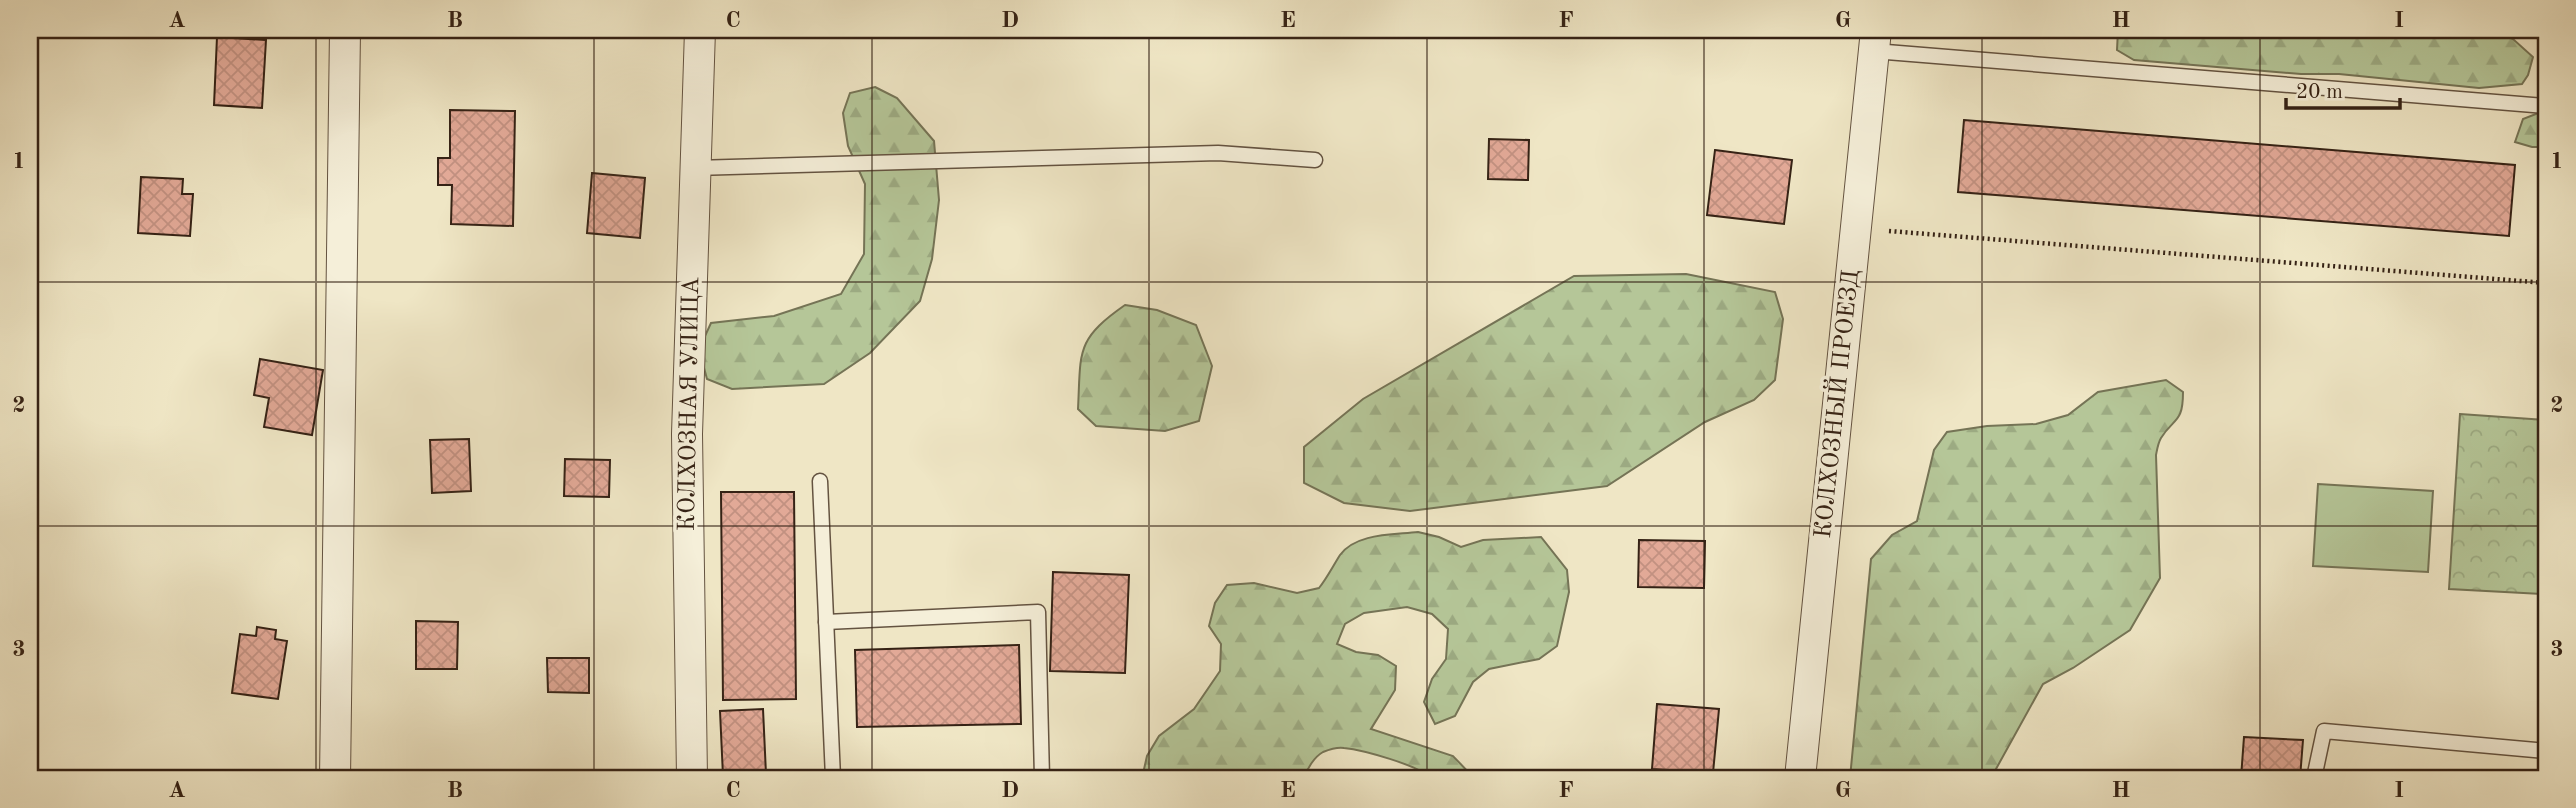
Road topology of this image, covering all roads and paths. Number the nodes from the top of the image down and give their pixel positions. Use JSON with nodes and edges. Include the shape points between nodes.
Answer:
{"nodes":[{"id":1,"x":345,"y":30,"type":"edge"},
{"id":2,"x":700,"y":30,"type":"edge"},
{"id":3,"x":1875,"y":41,"type":"edge"},
{"id":4,"x":2546,"y":106,"type":"edge"},
{"id":5,"x":1315,"y":160,"type":"dead end"},
{"id":6,"x":695,"y":168,"type":"junction"},
{"id":7,"x":1856,"y":229,"type":"junction"},
{"id":8,"x":2546,"y":283,"type":"edge"},
{"id":9,"x":820,"y":481,"type":"dead end"},
{"id":10,"x":826,"y":622,"type":"junction"},
{"id":11,"x":2546,"y":751,"type":"edge"},
{"id":12,"x":334,"y":778,"type":"edge"},
{"id":13,"x":692,"y":778,"type":"edge"},
{"id":14,"x":833,"y":778,"type":"edge"},
{"id":15,"x":1042,"y":778,"type":"edge"},
{"id":16,"x":1800,"y":778,"type":"edge"},
{"id":17,"x":2314,"y":778,"type":"edge"}],
"edges":[{"from":1,"to":12,"type":"street"},
{"from":2,"to":6,"type":"street","name":"КОЛХОЗНАЯ УЛИЦА"},
{"from":3,"to":4,"type":"lane"},
{"from":3,"to":7,"type":"street","name":"КОЛХОЗНЫЙ ПРОЕЗД"},
{"from":5,"to":6,"type":"lane","via":[[1218,153]]},
{"from":6,"to":13,"type":"street","name":"КОЛХОЗНАЯ УЛИЦА","via":[[687,434]]},
{"from":7,"to":8,"type":"path"},
{"from":7,"to":16,"type":"street","name":"КОЛХОЗНЫЙ ПРОЕЗД"},
{"from":9,"to":10,"type":"lane"},
{"from":10,"to":14,"type":"lane"},
{"from":10,"to":15,"type":"lane","via":[[1038,612]]},
{"from":11,"to":17,"type":"lane","via":[[2324,731]]}]}
